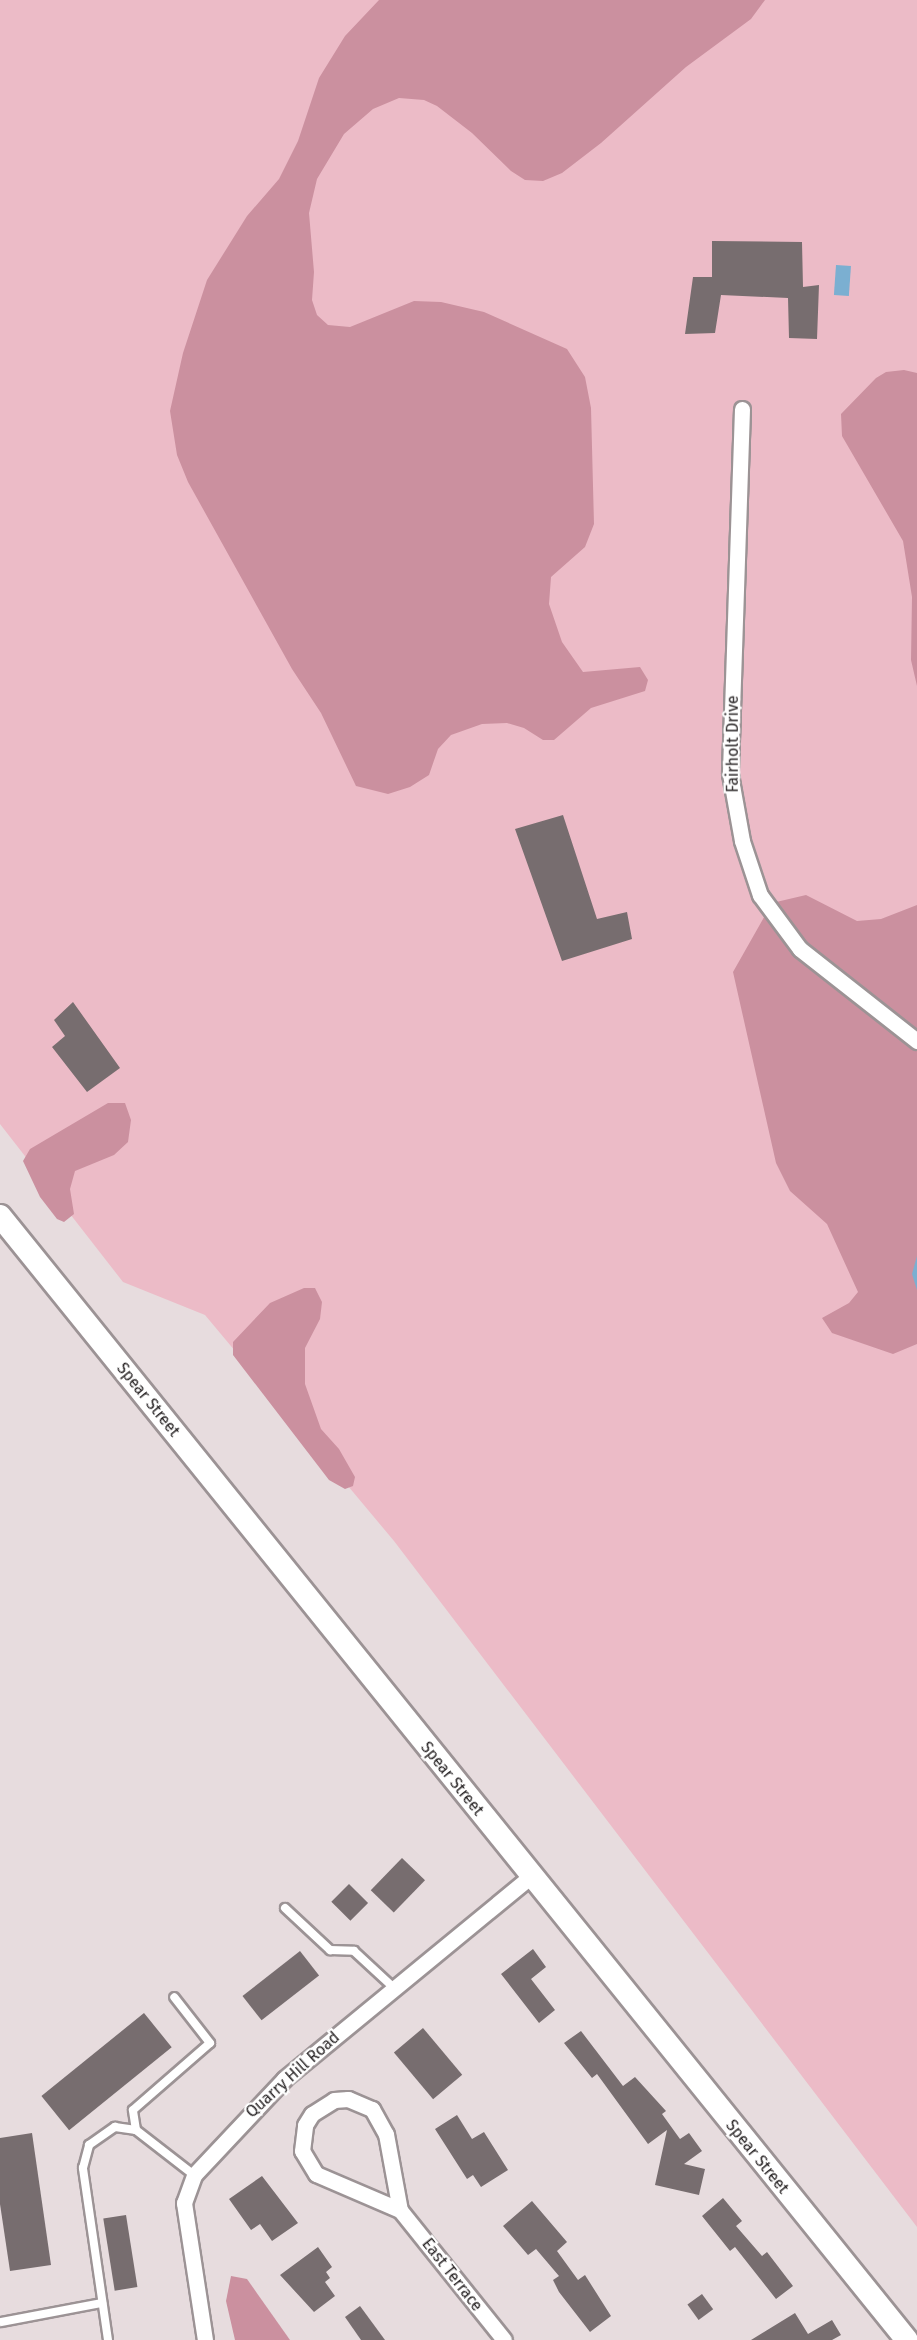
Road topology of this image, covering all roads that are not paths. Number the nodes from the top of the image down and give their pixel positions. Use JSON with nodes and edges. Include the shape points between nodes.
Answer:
{"nodes":[{"id":1,"x":742,"y":409,"type":"dead end"},
{"id":2,"x":917,"y":1041,"type":"edge"},
{"id":3,"x":0,"y":1216,"type":"edge"},
{"id":4,"x":530,"y":1877,"type":"junction"},
{"id":5,"x":285,"y":1908,"type":"dead end"},
{"id":6,"x":394,"y":1988,"type":"junction"},
{"id":7,"x":174,"y":1997,"type":"dead end"},
{"id":8,"x":135,"y":2130,"type":"junction"},
{"id":9,"x":194,"y":2175,"type":"junction"},
{"id":10,"x":400,"y":2210,"type":"junction"},
{"id":11,"x":102,"y":2303,"type":"junction"},
{"id":12,"x":2,"y":2322,"type":"dead end"},
{"id":13,"x":108,"y":2340,"type":"edge"},
{"id":14,"x":204,"y":2340,"type":"edge"},
{"id":15,"x":504,"y":2340,"type":"edge"},
{"id":16,"x":907,"y":2340,"type":"edge"}],
"edges":[{"from":1,"to":2,"type":"street","name":"Fairholt Drive","via":[[730,774],[742,841],[760,895],[800,950]]},
{"from":3,"to":4,"type":"main road","name":"Spear Street"},
{"from":4,"to":6,"type":"street","name":"Quarry Hill Road"},
{"from":4,"to":16,"type":"main road","name":"Spear Street"},
{"from":5,"to":6,"type":"lane","via":[[330,1950],[354,1951]]},
{"from":6,"to":9,"type":"street","name":"Quarry Hill Road","via":[[276,2087]]},
{"from":7,"to":8,"type":"lane","via":[[210,2043],[133,2110]]},
{"from":8,"to":9,"type":"lane"},
{"from":8,"to":11,"type":"lane","via":[[115,2127],[100,2134],[89,2145],[83,2168]]},
{"from":9,"to":14,"type":"street","name":"Quarry Hill Road","via":[[186,2192],[185,2219]]},
{"from":10,"to":10,"type":"street","name":"East Terrace","via":[[316,2174],[302,2151],[305,2125],[312,2114],[334,2100],[348,2099],[372,2109],[386,2134]]},
{"from":10,"to":15,"type":"street","name":"East Terrace"},
{"from":11,"to":12,"type":"lane"},
{"from":11,"to":13,"type":"lane"}]}
